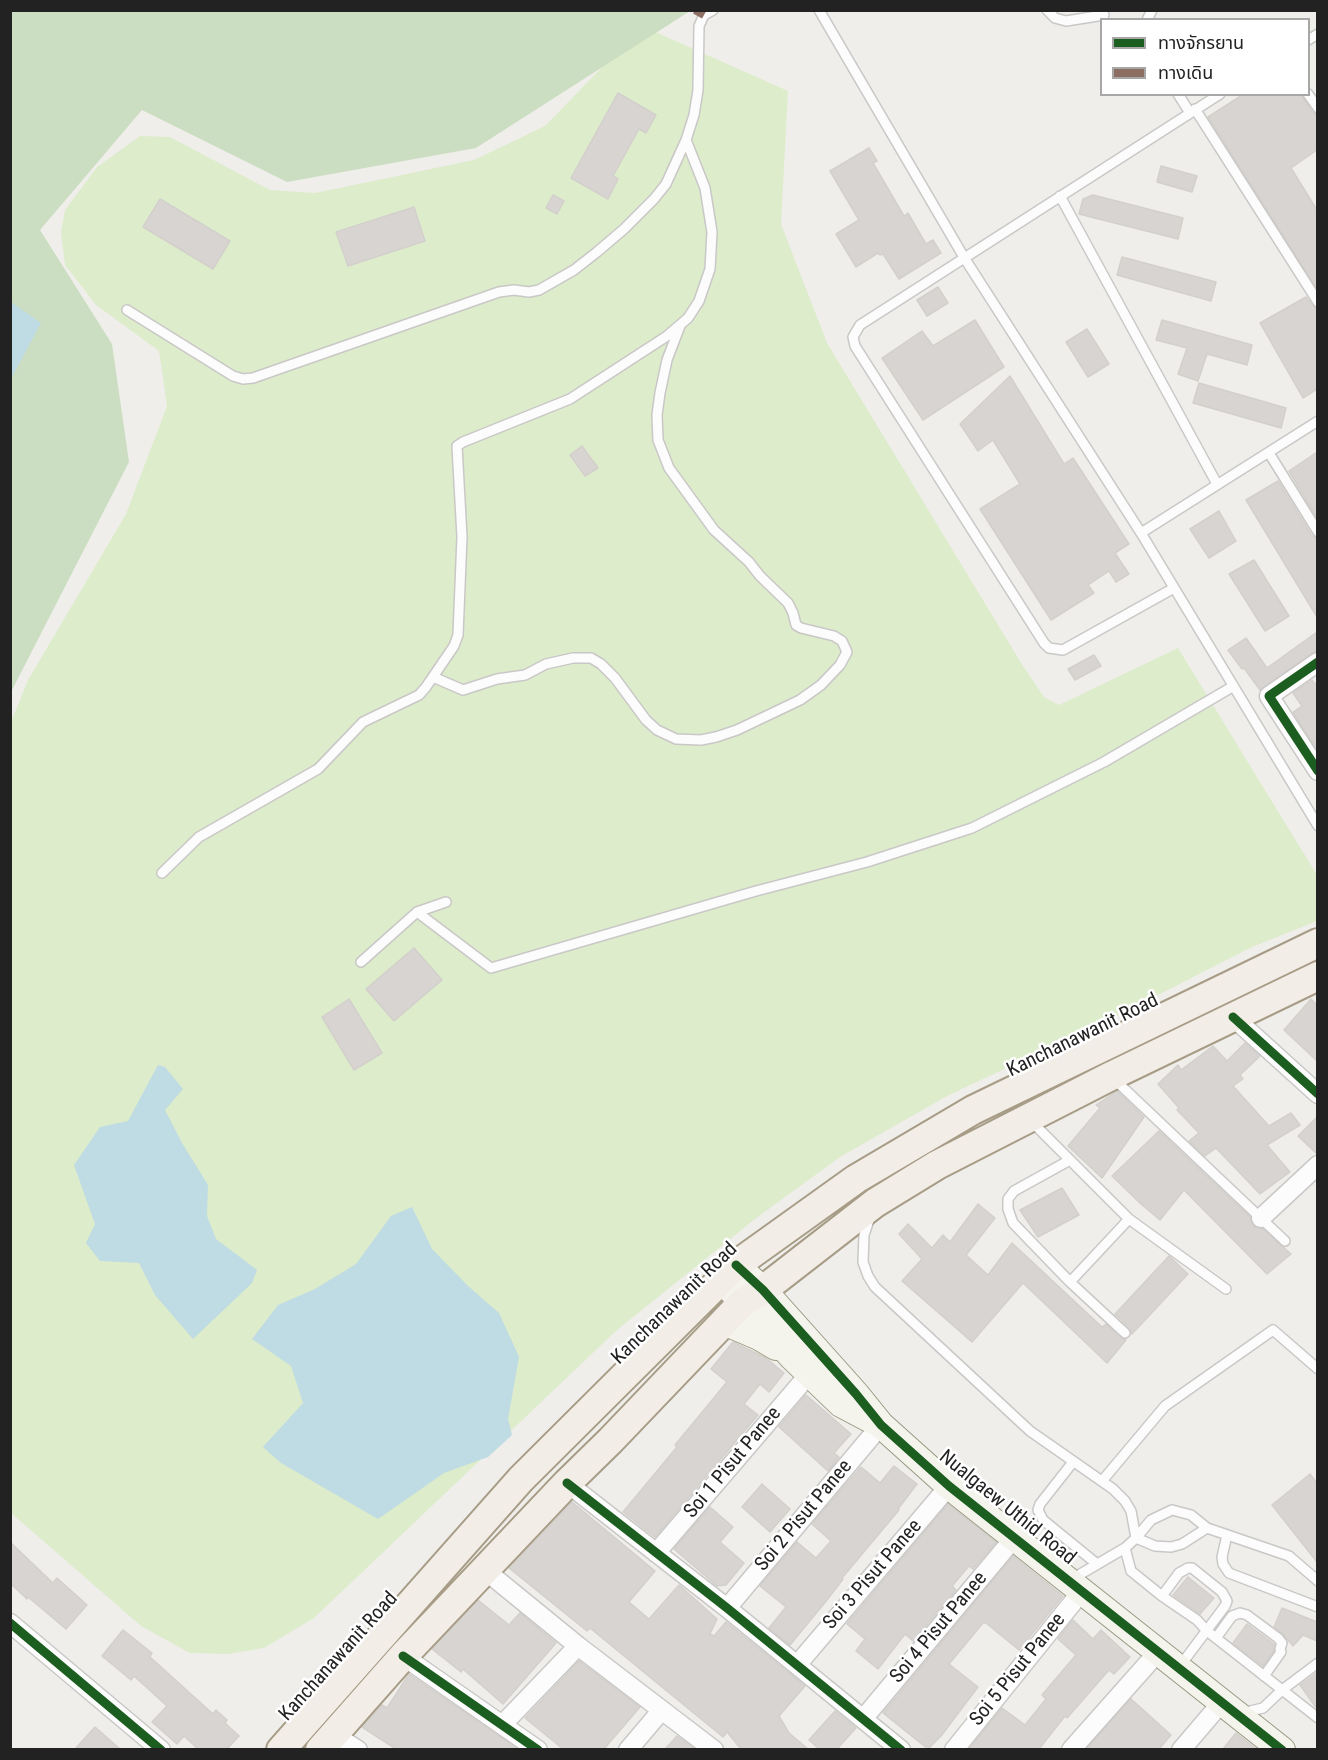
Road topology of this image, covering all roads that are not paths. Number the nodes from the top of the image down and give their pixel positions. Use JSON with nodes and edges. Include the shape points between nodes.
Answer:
{"nodes":[{"id":1,"x":713,"y":10,"type":"edge"},
{"id":2,"x":819,"y":10,"type":"edge"},
{"id":3,"x":1047,"y":10,"type":"edge"},
{"id":4,"x":1105,"y":15,"type":"edge"},
{"id":5,"x":1180,"y":96,"type":"edge"},
{"id":6,"x":1199,"y":96,"type":"edge"},
{"id":7,"x":1217,"y":96,"type":"edge"},
{"id":8,"x":1204,"y":104,"type":"junction"},
{"id":9,"x":1193,"y":111,"type":"junction"},
{"id":10,"x":686,"y":140,"type":"junction"},
{"id":11,"x":1060,"y":196,"type":"junction"},
{"id":12,"x":964,"y":259,"type":"junction"},
{"id":13,"x":1317,"y":303,"type":"edge"},
{"id":14,"x":127,"y":310,"type":"dead end"},
{"id":15,"x":681,"y":324,"type":"junction"},
{"id":16,"x":1317,"y":421,"type":"edge"},
{"id":17,"x":1269,"y":453,"type":"junction"},
{"id":18,"x":1216,"y":484,"type":"junction"},
{"id":19,"x":1317,"y":532,"type":"edge"},
{"id":20,"x":1141,"y":533,"type":"junction"},
{"id":21,"x":1174,"y":588,"type":"junction"},
{"id":22,"x":1317,"y":662,"type":"edge"},
{"id":23,"x":433,"y":677,"type":"junction"},
{"id":24,"x":1232,"y":687,"type":"junction"},
{"id":25,"x":1317,"y":771,"type":"edge"},
{"id":26,"x":1317,"y":826,"type":"edge"},
{"id":27,"x":162,"y":873,"type":"dead end"},
{"id":28,"x":446,"y":902,"type":"dead end"},
{"id":29,"x":417,"y":912,"type":"junction"},
{"id":30,"x":1317,"y":943,"type":"edge"},
{"id":31,"x":361,"y":962,"type":"dead end"},
{"id":32,"x":1317,"y":976,"type":"edge"},
{"id":33,"x":1233,"y":1017,"type":"junction"},
{"id":34,"x":1111,"y":1076,"type":"junction"},
{"id":35,"x":1317,"y":1094,"type":"edge"},
{"id":36,"x":1028,"y":1119,"type":"junction"},
{"id":37,"x":1070,"y":1160,"type":"junction"},
{"id":38,"x":1317,"y":1165,"type":"edge"},
{"id":39,"x":875,"y":1203,"type":"junction"},
{"id":40,"x":1261,"y":1218,"type":"junction"},
{"id":41,"x":1129,"y":1219,"type":"junction"},
{"id":42,"x":1285,"y":1240,"type":"dead end"},
{"id":43,"x":793,"y":1267,"type":"junction"},
{"id":44,"x":729,"y":1273,"type":"junction"},
{"id":45,"x":1070,"y":1282,"type":"junction"},
{"id":46,"x":1226,"y":1289,"type":"dead end"},
{"id":47,"x":753,"y":1296,"type":"junction"},
{"id":48,"x":790,"y":1322,"type":"junction"},
{"id":49,"x":724,"y":1323,"type":"junction"},
{"id":50,"x":1125,"y":1333,"type":"dead end"},
{"id":51,"x":801,"y":1365,"type":"junction"},
{"id":52,"x":1317,"y":1369,"type":"edge"},
{"id":53,"x":881,"y":1425,"type":"junction"},
{"id":54,"x":1073,"y":1462,"type":"junction"},
{"id":55,"x":1102,"y":1481,"type":"junction"},
{"id":56,"x":567,"y":1483,"type":"junction"},
{"id":57,"x":949,"y":1486,"type":"junction"},
{"id":58,"x":1207,"y":1528,"type":"junction"},
{"id":59,"x":1227,"y":1534,"type":"junction"},
{"id":60,"x":1014,"y":1538,"type":"junction"},
{"id":61,"x":1136,"y":1538,"type":"junction"},
{"id":62,"x":1125,"y":1548,"type":"junction"},
{"id":63,"x":656,"y":1553,"type":"junction"},
{"id":64,"x":1097,"y":1564,"type":"junction"},
{"id":65,"x":486,"y":1570,"type":"junction"},
{"id":66,"x":1317,"y":1581,"type":"edge"},
{"id":67,"x":1075,"y":1586,"type":"junction"},
{"id":68,"x":1162,"y":1596,"type":"junction"},
{"id":69,"x":1317,"y":1607,"type":"edge"},
{"id":70,"x":727,"y":1608,"type":"junction"},
{"id":71,"x":10,"y":1623,"type":"edge"},
{"id":72,"x":1207,"y":1631,"type":"junction"},
{"id":73,"x":1216,"y":1638,"type":"junction"},
{"id":74,"x":578,"y":1646,"type":"junction"},
{"id":75,"x":1158,"y":1652,"type":"junction"},
{"id":76,"x":404,"y":1656,"type":"junction"},
{"id":77,"x":1317,"y":1663,"type":"edge"},
{"id":78,"x":796,"y":1665,"type":"junction"},
{"id":79,"x":1179,"y":1668,"type":"junction"},
{"id":80,"x":1264,"y":1676,"type":"junction"},
{"id":81,"x":1282,"y":1690,"type":"junction"},
{"id":82,"x":1229,"y":1708,"type":"junction"},
{"id":83,"x":661,"y":1711,"type":"junction"},
{"id":84,"x":1317,"y":1718,"type":"edge"},
{"id":85,"x":863,"y":1719,"type":"junction"},
{"id":86,"x":502,"y":1725,"type":"junction"},
{"id":87,"x":326,"y":1742,"type":"edge"},
{"id":88,"x":161,"y":1749,"type":"edge"},
{"id":89,"x":281,"y":1749,"type":"edge"},
{"id":90,"x":358,"y":1749,"type":"edge"},
{"id":91,"x":538,"y":1749,"type":"edge"},
{"id":92,"x":628,"y":1749,"type":"edge"},
{"id":93,"x":714,"y":1749,"type":"edge"},
{"id":94,"x":901,"y":1749,"type":"edge"},
{"id":95,"x":954,"y":1749,"type":"edge"},
{"id":96,"x":1071,"y":1749,"type":"edge"},
{"id":97,"x":1181,"y":1749,"type":"edge"},
{"id":98,"x":1282,"y":1749,"type":"edge"}],
"edges":[{"from":1,"to":10,"type":"lane","via":[[704,15],[699,26],[698,90]]},
{"from":2,"to":12,"type":"lane"},
{"from":3,"to":4,"type":"lane","via":[[1066,21]]},
{"from":5,"to":9,"type":"lane"},
{"from":6,"to":8,"type":"lane"},
{"from":7,"to":8,"type":"lane"},
{"from":8,"to":9,"type":"lane"},
{"from":9,"to":11,"type":"lane"},
{"from":9,"to":13,"type":"lane"},
{"from":10,"to":14,"type":"lane","via":[[670,177],[654,199],[597,252],[552,283],[535,292],[498,292],[265,375],[243,379],[233,376]]},
{"from":10,"to":15,"type":"lane","via":[[705,188],[712,245],[705,288]]},
{"from":11,"to":12,"type":"lane"},
{"from":11,"to":18,"type":"lane"},
{"from":12,"to":20,"type":"lane"},
{"from":12,"to":21,"type":"lane","via":[[860,325],[853,340],[1012,593],[1044,643],[1060,650]]},
{"from":15,"to":23,"type":"lane","via":[[570,399],[457,446],[462,537],[458,635]]},
{"from":15,"to":23,"type":"lane","via":[[667,360],[657,415],[658,440],[669,468],[719,535],[788,603],[798,627],[842,641],[847,652],[843,660],[827,680],[800,700],[737,730],[701,740],[676,739],[657,730],[606,668],[588,658],[546,664],[525,675],[463,690]]},
{"from":16,"to":17,"type":"lane"},
{"from":17,"to":18,"type":"lane"},
{"from":17,"to":19,"type":"lane"},
{"from":18,"to":20,"type":"lane"},
{"from":20,"to":21,"type":"lane"},
{"from":21,"to":24,"type":"lane"},
{"from":22,"to":25,"type":"street","via":[[1269,696]]},
{"from":23,"to":27,"type":"lane","via":[[419,695],[363,722],[318,769],[199,837]]},
{"from":24,"to":26,"type":"lane"},
{"from":24,"to":29,"type":"lane","via":[[1104,762],[972,828],[867,862],[491,968]]},
{"from":28,"to":29,"type":"lane"},
{"from":29,"to":31,"type":"lane"},
{"from":30,"to":44,"type":"main road","name":"Kanchanawanit Road","via":[[973,1110],[856,1179]]},
{"from":32,"to":33,"type":"main road"},
{"from":33,"to":34,"type":"main road"},
{"from":33,"to":35,"type":"street"},
{"from":34,"to":36,"type":"main road"},
{"from":34,"to":40,"type":"lane"},
{"from":36,"to":37,"type":"lane"},
{"from":36,"to":39,"type":"main road"},
{"from":37,"to":41,"type":"lane"},
{"from":37,"to":45,"type":"lane","via":[[1014,1191],[1008,1199],[1013,1223]]},
{"from":38,"to":40,"type":"street"},
{"from":39,"to":43,"type":"main road"},
{"from":39,"to":54,"type":"lane","via":[[863,1247],[863,1262],[875,1287],[1030,1431]]},
{"from":40,"to":42,"type":"lane"},
{"from":41,"to":45,"type":"lane"},
{"from":41,"to":46,"type":"lane"},
{"from":43,"to":47,"type":"main road"},
{"from":43,"to":48,"type":"street","via":[[786,1287]]},
{"from":44,"to":47,"type":"street","name":"Nualgaew Uthid Road"},
{"from":44,"to":89,"type":"main road","name":"Kanchanawanit Road","via":[[521,1479]]},
{"from":45,"to":50,"type":"lane"},
{"from":47,"to":48,"type":"street","name":"Nualgaew Uthid Road"},
{"from":47,"to":49,"type":"main road"},
{"from":47,"to":51,"type":"street","name":"Nualgaew Uthid Road"},
{"from":48,"to":53,"type":"street","name":"Nualgaew Uthid Road"},
{"from":49,"to":51,"type":"street","via":[[759,1337]]},
{"from":49,"to":56,"type":"main road"},
{"from":51,"to":53,"type":"street","name":"Nualgaew Uthid Road","via":[[841,1404]]},
{"from":51,"to":63,"type":"street","name":"Soi 1 Pisut Panee"},
{"from":52,"to":55,"type":"lane","via":[[1273,1330],[1165,1406]]},
{"from":53,"to":57,"type":"street","name":"Nualgaew Uthid Road"},
{"from":53,"to":70,"type":"street","name":"Soi 2 Pisut Panee"},
{"from":54,"to":55,"type":"lane"},
{"from":54,"to":64,"type":"lane","via":[[1038,1510],[1043,1520]]},
{"from":55,"to":61,"type":"lane","via":[[1131,1511]]},
{"from":56,"to":63,"type":"street"},
{"from":56,"to":65,"type":"main road"},
{"from":57,"to":60,"type":"street","name":"Nualgaew Uthid Road"},
{"from":57,"to":78,"type":"street","name":"Soi 3 Pisut Panee"},
{"from":58,"to":59,"type":"lane"},
{"from":58,"to":61,"type":"lane","via":[[1171,1547],[1155,1546]]},
{"from":58,"to":61,"type":"lane","via":[[1191,1515],[1172,1510],[1151,1520]]},
{"from":59,"to":66,"type":"lane","via":[[1289,1556]]},
{"from":59,"to":69,"type":"lane","via":[[1222,1557],[1229,1573]]},
{"from":60,"to":67,"type":"street","name":"Nualgaew Uthid Road"},
{"from":60,"to":85,"type":"street","name":"Soi 4 Pisut Panee"},
{"from":61,"to":62,"type":"lane"},
{"from":62,"to":64,"type":"lane"},
{"from":62,"to":68,"type":"lane","via":[[1131,1571]]},
{"from":63,"to":70,"type":"street"},
{"from":64,"to":67,"type":"lane"},
{"from":65,"to":74,"type":"street"},
{"from":65,"to":76,"type":"main road"},
{"from":67,"to":75,"type":"street","name":"Nualgaew Uthid Road"},
{"from":67,"to":95,"type":"street","name":"Soi 5 Pisut Panee"},
{"from":68,"to":72,"type":"lane"},
{"from":68,"to":72,"type":"lane","via":[[1179,1573],[1192,1568],[1222,1592],[1227,1601]]},
{"from":70,"to":78,"type":"street"},
{"from":71,"to":88,"type":"street"},
{"from":72,"to":73,"type":"lane"},
{"from":72,"to":79,"type":"lane"},
{"from":73,"to":80,"type":"lane"},
{"from":73,"to":80,"type":"lane","via":[[1232,1616],[1240,1613],[1278,1638],[1281,1653]]},
{"from":74,"to":83,"type":"street"},
{"from":74,"to":86,"type":"street"},
{"from":75,"to":79,"type":"street","name":"Nualgaew Uthid Road"},
{"from":75,"to":96,"type":"street"},
{"from":76,"to":86,"type":"street"},
{"from":76,"to":87,"type":"main road"},
{"from":77,"to":81,"type":"lane"},
{"from":78,"to":85,"type":"street"},
{"from":79,"to":82,"type":"street","name":"Nualgaew Uthid Road"},
{"from":80,"to":81,"type":"lane"},
{"from":81,"to":82,"type":"lane","via":[[1263,1708],[1248,1713]]},
{"from":81,"to":84,"type":"lane"},
{"from":82,"to":97,"type":"street"},
{"from":82,"to":98,"type":"street","name":"Nualgaew Uthid Road"},
{"from":83,"to":92,"type":"street"},
{"from":83,"to":93,"type":"street"},
{"from":85,"to":94,"type":"street"},
{"from":86,"to":91,"type":"street"},
{"from":87,"to":90,"type":"street"}]}
